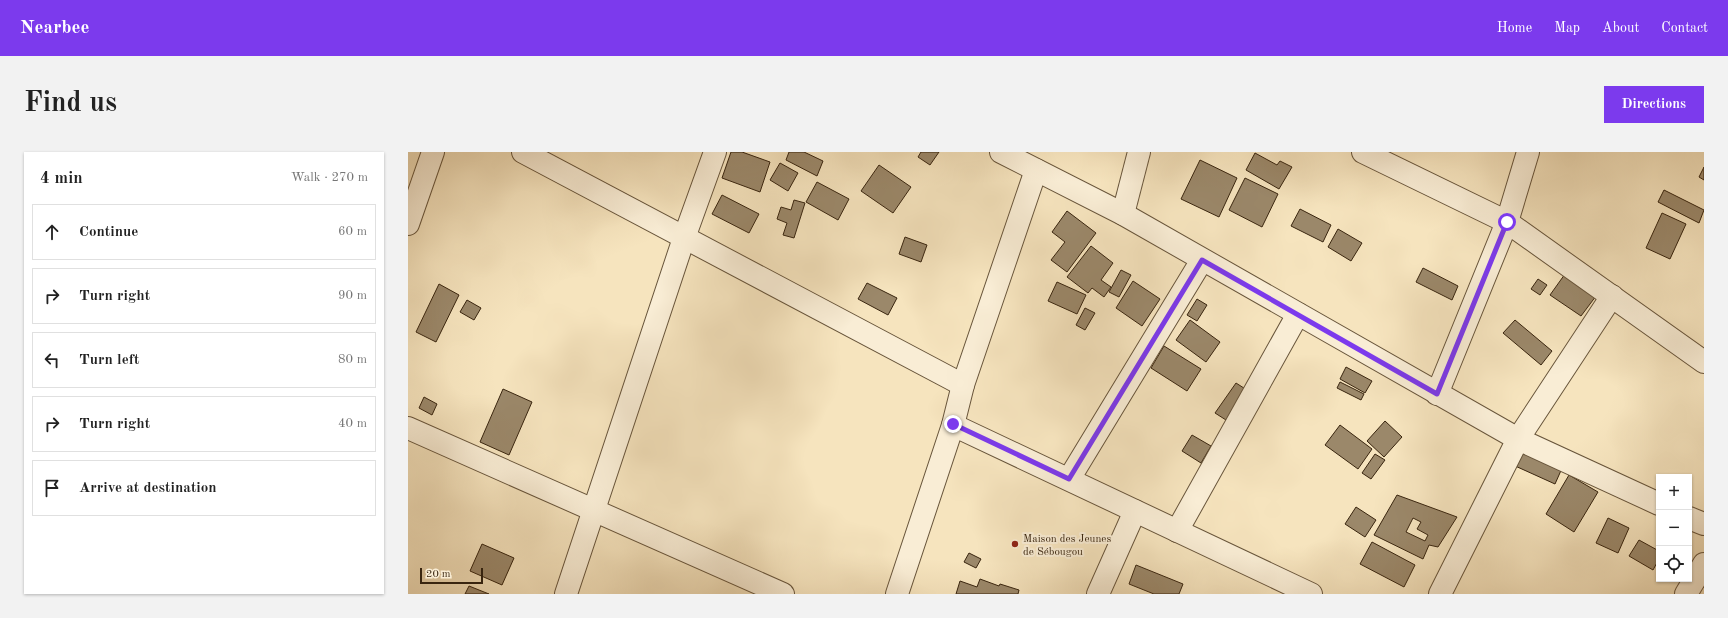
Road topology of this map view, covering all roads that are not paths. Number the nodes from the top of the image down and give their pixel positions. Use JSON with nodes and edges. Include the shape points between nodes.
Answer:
{"nodes":[{"id":1,"x":433,"y":152,"type":"edge"},
{"id":2,"x":523,"y":152,"type":"edge"},
{"id":3,"x":715,"y":152,"type":"edge"},
{"id":4,"x":1001,"y":152,"type":"edge"},
{"id":5,"x":1139,"y":152,"type":"edge"},
{"id":6,"x":1363,"y":152,"type":"edge"},
{"id":7,"x":1528,"y":152,"type":"edge"},
{"id":8,"x":1036,"y":170,"type":"junction"},
{"id":9,"x":1122,"y":214,"type":"junction"},
{"id":10,"x":1507,"y":222,"type":"junction"},
{"id":11,"x":408,"y":224,"type":"edge"},
{"id":12,"x":684,"y":238,"type":"junction"},
{"id":13,"x":1202,"y":260,"type":"junction"},
{"id":14,"x":1612,"y":296,"type":"junction"},
{"id":15,"x":1298,"y":314,"type":"junction"},
{"id":16,"x":1702,"y":354,"type":"edge"},
{"id":17,"x":963,"y":385,"type":"junction"},
{"id":18,"x":1437,"y":394,"type":"junction"},
{"id":19,"x":953,"y":424,"type":"junction"},
{"id":20,"x":408,"y":428,"type":"edge"},
{"id":21,"x":1518,"y":439,"type":"junction"},
{"id":22,"x":1069,"y":479,"type":"junction"},
{"id":23,"x":1656,"y":503,"type":"edge"},
{"id":24,"x":594,"y":510,"type":"junction"},
{"id":25,"x":1135,"y":511,"type":"junction"},
{"id":26,"x":1692,"y":519,"type":"edge"},
{"id":27,"x":1704,"y":524,"type":"edge"},
{"id":28,"x":1177,"y":531,"type":"junction"},
{"id":29,"x":1704,"y":564,"type":"edge"},
{"id":30,"x":1270,"y":585,"type":"edge"},
{"id":31,"x":566,"y":594,"type":"edge"},
{"id":32,"x":783,"y":594,"type":"edge"},
{"id":33,"x":898,"y":594,"type":"edge"},
{"id":34,"x":1098,"y":594,"type":"edge"},
{"id":35,"x":1311,"y":594,"type":"edge"},
{"id":36,"x":1440,"y":594,"type":"edge"},
{"id":37,"x":1686,"y":594,"type":"edge"}],
"edges":[{"from":1,"to":11,"type":"street"},
{"from":2,"to":12,"type":"street"},
{"from":3,"to":12,"type":"street"},
{"from":4,"to":8,"type":"street"},
{"from":5,"to":9,"type":"street"},
{"from":6,"to":10,"type":"street"},
{"from":7,"to":10,"type":"street"},
{"from":8,"to":9,"type":"street"},
{"from":8,"to":17,"type":"street"},
{"from":9,"to":13,"type":"street"},
{"from":10,"to":14,"type":"street"},
{"from":10,"to":18,"type":"street"},
{"from":12,"to":17,"type":"street"},
{"from":12,"to":24,"type":"street"},
{"from":13,"to":15,"type":"street"},
{"from":13,"to":22,"type":"street"},
{"from":14,"to":16,"type":"street"},
{"from":14,"to":21,"type":"street"},
{"from":15,"to":18,"type":"street"},
{"from":15,"to":28,"type":"street"},
{"from":17,"to":19,"type":"street"},
{"from":18,"to":21,"type":"street"},
{"from":19,"to":22,"type":"street"},
{"from":19,"to":33,"type":"street"},
{"from":20,"to":24,"type":"street"},
{"from":21,"to":23,"type":"street"},
{"from":21,"to":36,"type":"street"},
{"from":22,"to":25,"type":"street"},
{"from":24,"to":31,"type":"street"},
{"from":24,"to":32,"type":"street"},
{"from":25,"to":28,"type":"street"},
{"from":25,"to":34,"type":"street"},
{"from":26,"to":27,"type":"street"},
{"from":28,"to":30,"type":"street"},
{"from":29,"to":37,"type":"street"},
{"from":30,"to":35,"type":"street"}]}
